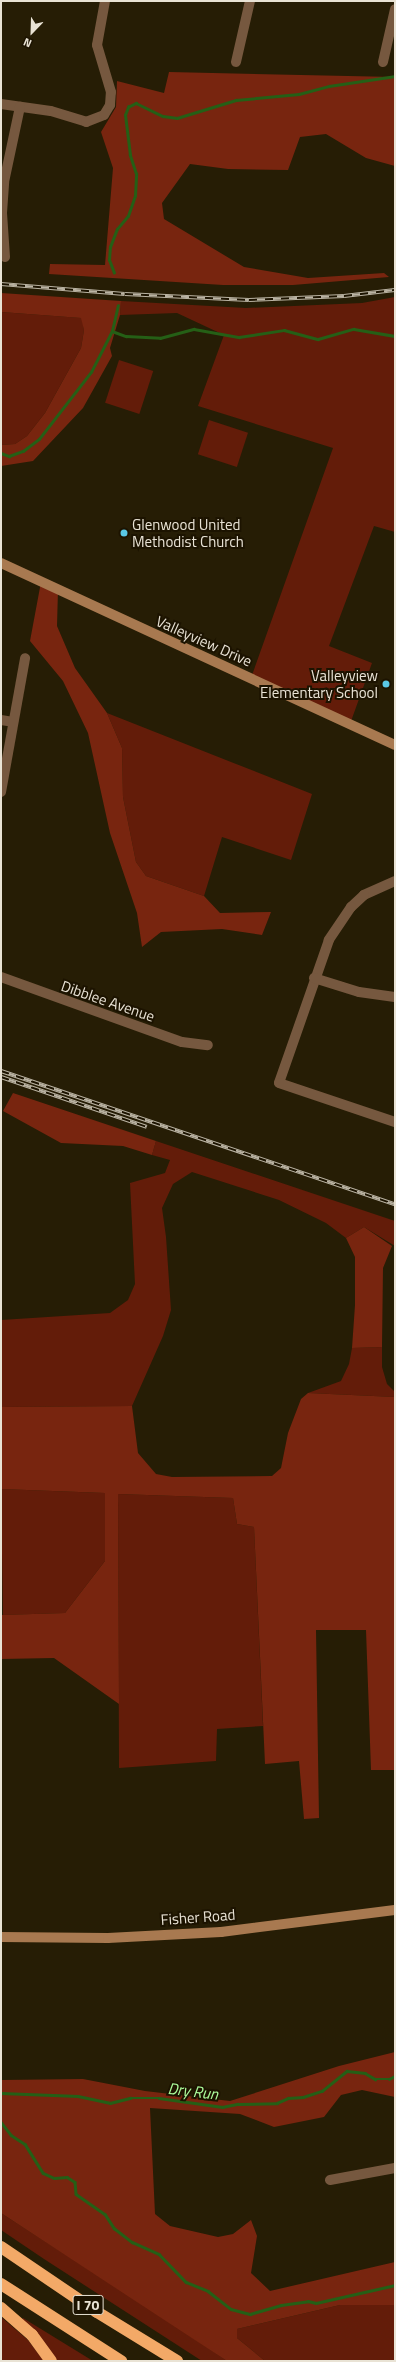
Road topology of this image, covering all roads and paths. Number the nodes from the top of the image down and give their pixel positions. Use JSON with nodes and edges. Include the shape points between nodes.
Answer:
{"nodes":[{"id":1,"x":105,"y":1,"type":"edge"},
{"id":2,"x":250,"y":1,"type":"edge"},
{"id":3,"x":395,"y":9,"type":"edge"},
{"id":4,"x":236,"y":62,"type":"dead end"},
{"id":5,"x":383,"y":62,"type":"dead end"},
{"id":6,"x":1,"y":104,"type":"edge"},
{"id":7,"x":20,"y":107,"type":"junction"},
{"id":8,"x":5,"y":257,"type":"dead end"},
{"id":9,"x":1,"y":563,"type":"edge"},
{"id":10,"x":25,"y":658,"type":"dead end"},
{"id":11,"x":1,"y":720,"type":"edge"},
{"id":12,"x":13,"y":722,"type":"junction"},
{"id":13,"x":395,"y":745,"type":"edge"},
{"id":14,"x":1,"y":792,"type":"edge"},
{"id":15,"x":395,"y":881,"type":"edge"},
{"id":16,"x":1,"y":977,"type":"edge"},
{"id":17,"x":314,"y":978,"type":"junction"},
{"id":18,"x":395,"y":996,"type":"edge"},
{"id":19,"x":208,"y":1045,"type":"dead end"},
{"id":20,"x":395,"y":1122,"type":"edge"},
{"id":21,"x":395,"y":1910,"type":"edge"},
{"id":22,"x":1,"y":1937,"type":"edge"},
{"id":23,"x":395,"y":2168,"type":"edge"},
{"id":24,"x":330,"y":2180,"type":"dead end"},
{"id":25,"x":1,"y":2246,"type":"edge"},
{"id":26,"x":1,"y":2284,"type":"edge"},
{"id":27,"x":1,"y":2308,"type":"edge"},
{"id":28,"x":52,"y":2361,"type":"edge"},
{"id":29,"x":121,"y":2361,"type":"edge"},
{"id":30,"x":177,"y":2361,"type":"edge"}],
"edges":[{"from":1,"to":7,"type":"street","via":[[97,45],[111,92],[110,105],[104,115],[86,122],[51,111]]},
{"from":2,"to":4,"type":"street"},
{"from":3,"to":5,"type":"street"},
{"from":6,"to":7,"type":"street"},
{"from":7,"to":8,"type":"street","via":[[4,182],[2,213]]},
{"from":9,"to":13,"type":"street","name":"Valleyview Drive"},
{"from":10,"to":12,"type":"street"},
{"from":11,"to":12,"type":"street"},
{"from":12,"to":14,"type":"street"},
{"from":15,"to":17,"type":"street","via":[[364,895],[351,907],[329,940]]},
{"from":16,"to":19,"type":"street","name":"Dibblee Avenue","via":[[182,1042]]},
{"from":17,"to":18,"type":"street","via":[[359,992]]},
{"from":17,"to":20,"type":"street","via":[[279,1083]]},
{"from":21,"to":22,"type":"street","name":"Fisher Road","via":[[221,1932],[108,1938]]},
{"from":23,"to":24,"type":"street"},
{"from":25,"to":30,"type":"highway","number":"I 70","via":[[97,2312]]},
{"from":26,"to":29,"type":"highway","number":"I 70"},
{"from":27,"to":28,"type":"highway","via":[[32,2335]]}]}
